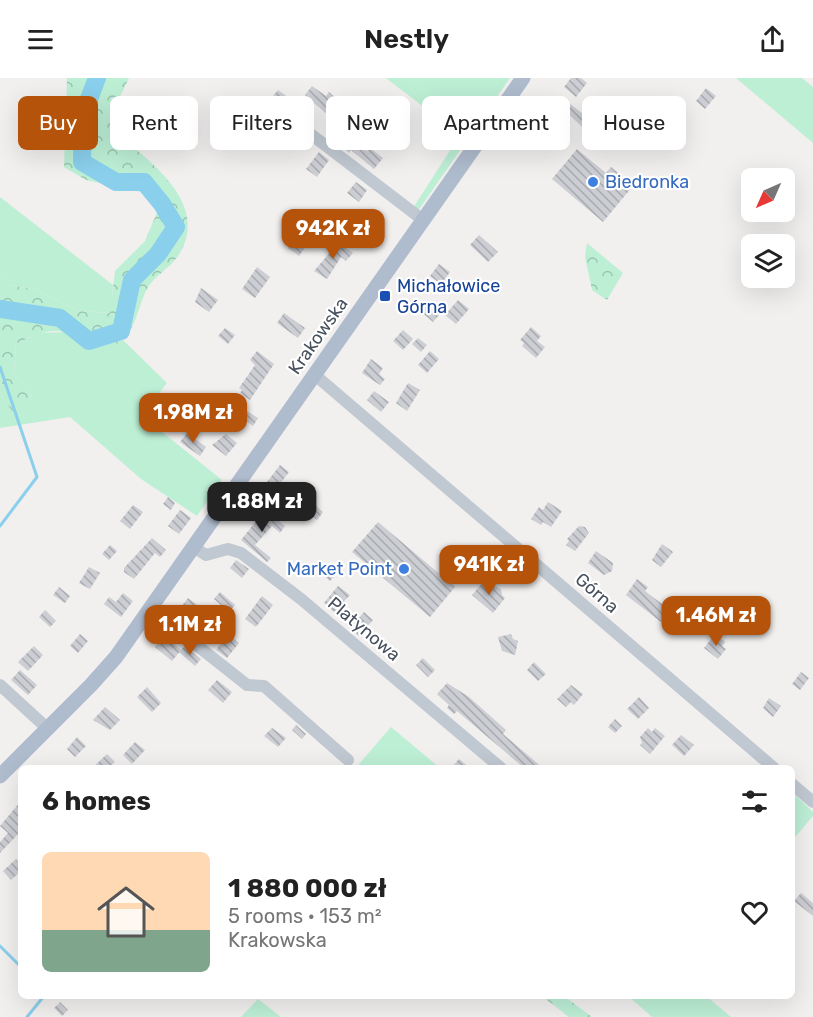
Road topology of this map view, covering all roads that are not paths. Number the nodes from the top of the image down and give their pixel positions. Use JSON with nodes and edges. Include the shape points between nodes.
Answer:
{"nodes":[{"id":1,"x":523,"y":78,"type":"edge"},
{"id":2,"x":314,"y":137,"type":"edge"},
{"id":3,"x":423,"y":220,"type":"junction"},
{"id":4,"x":315,"y":375,"type":"junction"},
{"id":5,"x":195,"y":548,"type":"junction"},
{"id":6,"x":151,"y":609,"type":"junction"},
{"id":7,"x":0,"y":685,"type":"edge"},
{"id":8,"x":48,"y":729,"type":"junction"},
{"id":9,"x":348,"y":760,"type":"dead end"},
{"id":10,"x":497,"y":765,"type":"edge"},
{"id":11,"x":770,"y":765,"type":"edge"},
{"id":12,"x":0,"y":776,"type":"edge"},
{"id":13,"x":795,"y":787,"type":"edge"},
{"id":14,"x":813,"y":802,"type":"edge"}],
"edges":[{"from":1,"to":3,"type":"main road","name":"Krakowska"},
{"from":2,"to":3,"type":"street"},
{"from":3,"to":4,"type":"main road","name":"Krakowska"},
{"from":4,"to":5,"type":"main road","name":"Krakowska"},
{"from":4,"to":11,"type":"street","name":"Górna"},
{"from":5,"to":6,"type":"main road","name":"Krakowska"},
{"from":5,"to":10,"type":"street","name":"Platynowa","via":[[206,555],[228,549],[241,553]]},
{"from":6,"to":8,"type":"main road","name":"Krakowska","via":[[110,665]]},
{"from":6,"to":9,"type":"street","via":[[247,685],[264,686]]},
{"from":7,"to":8,"type":"street"},
{"from":8,"to":12,"type":"main road","name":"Krakowska"},
{"from":13,"to":14,"type":"street"}]}
